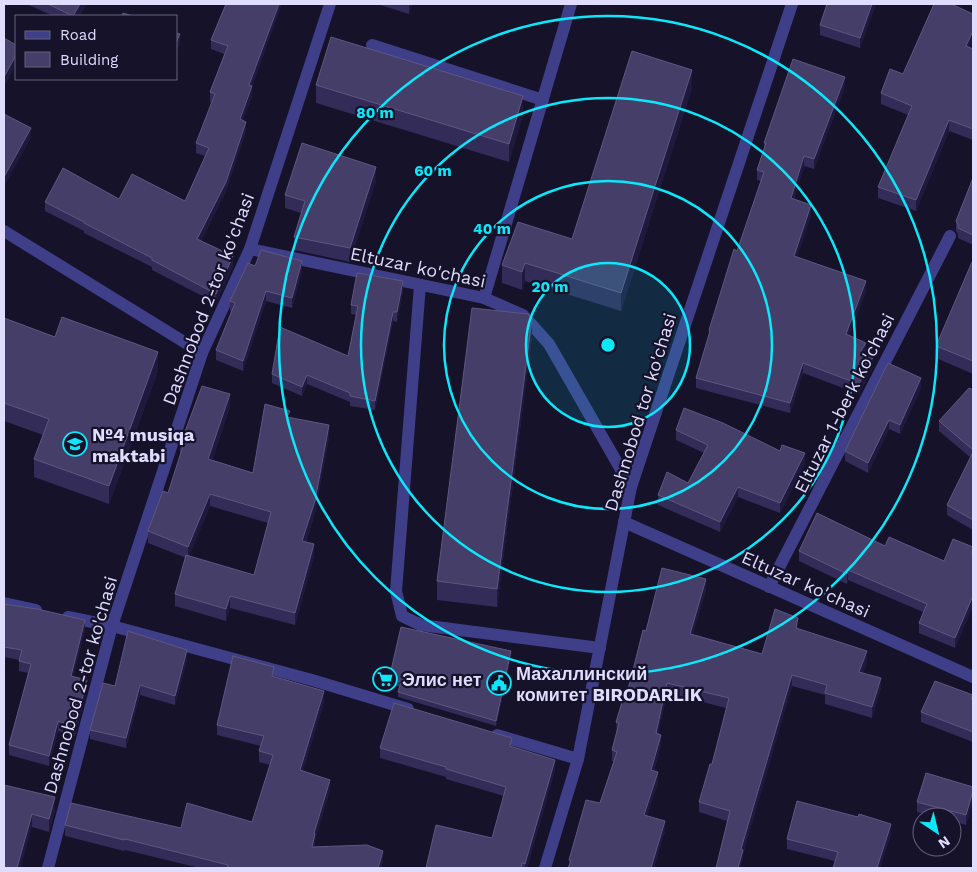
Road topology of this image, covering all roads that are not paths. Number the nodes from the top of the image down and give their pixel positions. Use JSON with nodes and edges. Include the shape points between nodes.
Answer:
{"nodes":[{"id":1,"x":330,"y":4,"type":"edge"},
{"id":2,"x":571,"y":4,"type":"edge"},
{"id":3,"x":792,"y":4,"type":"edge"},
{"id":4,"x":372,"y":45,"type":"dead end"},
{"id":5,"x":543,"y":100,"type":"junction"},
{"id":6,"x":4,"y":232,"type":"edge"},
{"id":7,"x":950,"y":236,"type":"dead end"},
{"id":8,"x":250,"y":250,"type":"junction"},
{"id":9,"x":420,"y":285,"type":"junction"},
{"id":10,"x":484,"y":298,"type":"junction"},
{"id":11,"x":202,"y":353,"type":"junction"},
{"id":12,"x":631,"y":487,"type":"junction"},
{"id":13,"x":624,"y":522,"type":"junction"},
{"id":14,"x":769,"y":587,"type":"junction"},
{"id":15,"x":4,"y":603,"type":"edge"},
{"id":16,"x":112,"y":626,"type":"junction"},
{"id":17,"x":600,"y":648,"type":"junction"},
{"id":18,"x":973,"y":677,"type":"edge"},
{"id":19,"x":417,"y":711,"type":"edge"},
{"id":20,"x":483,"y":731,"type":"edge"},
{"id":21,"x":578,"y":759,"type":"junction"},
{"id":22,"x":48,"y":868,"type":"edge"},
{"id":23,"x":545,"y":868,"type":"edge"}],
"edges":[{"from":1,"to":8,"type":"street","name":"Dashnobod 2-tor ko'chasi"},
{"from":2,"to":5,"type":"street"},
{"from":3,"to":12,"type":"street","name":"Dashnobod tor ko'chasi"},
{"from":4,"to":5,"type":"street"},
{"from":5,"to":10,"type":"street"},
{"from":6,"to":11,"type":"street"},
{"from":7,"to":14,"type":"street","name":"Eltuzar 1-berk ko'chasi"},
{"from":8,"to":9,"type":"street","name":"Eltuzar ko'chasi"},
{"from":8,"to":11,"type":"street","name":"Dashnobod 2-tor ko'chasi"},
{"from":9,"to":10,"type":"street","name":"Eltuzar ko'chasi"},
{"from":9,"to":17,"type":"street","via":[[396,592],[402,616],[421,625]]},
{"from":10,"to":12,"type":"street","name":"Eltuzar ko'chasi","via":[[523,315],[549,344]]},
{"from":11,"to":16,"type":"street","name":"Dashnobod 2-tor ko'chasi"},
{"from":12,"to":13,"type":"street","name":"Dashnobod tor ko'chasi"},
{"from":13,"to":14,"type":"street","name":"Eltuzar ko'chasi"},
{"from":13,"to":17,"type":"street","name":"Dashnobod tor ko'chasi"},
{"from":14,"to":18,"type":"street","name":"Eltuzar ko'chasi"},
{"from":15,"to":16,"type":"street"},
{"from":16,"to":19,"type":"street"},
{"from":16,"to":22,"type":"street","name":"Dashnobod 2-tor ko'chasi"},
{"from":17,"to":21,"type":"street","name":"Dashnobod tor ko'chasi"},
{"from":20,"to":21,"type":"street"},
{"from":21,"to":23,"type":"street","name":"Dashnobod tor ko'chasi"}]}
